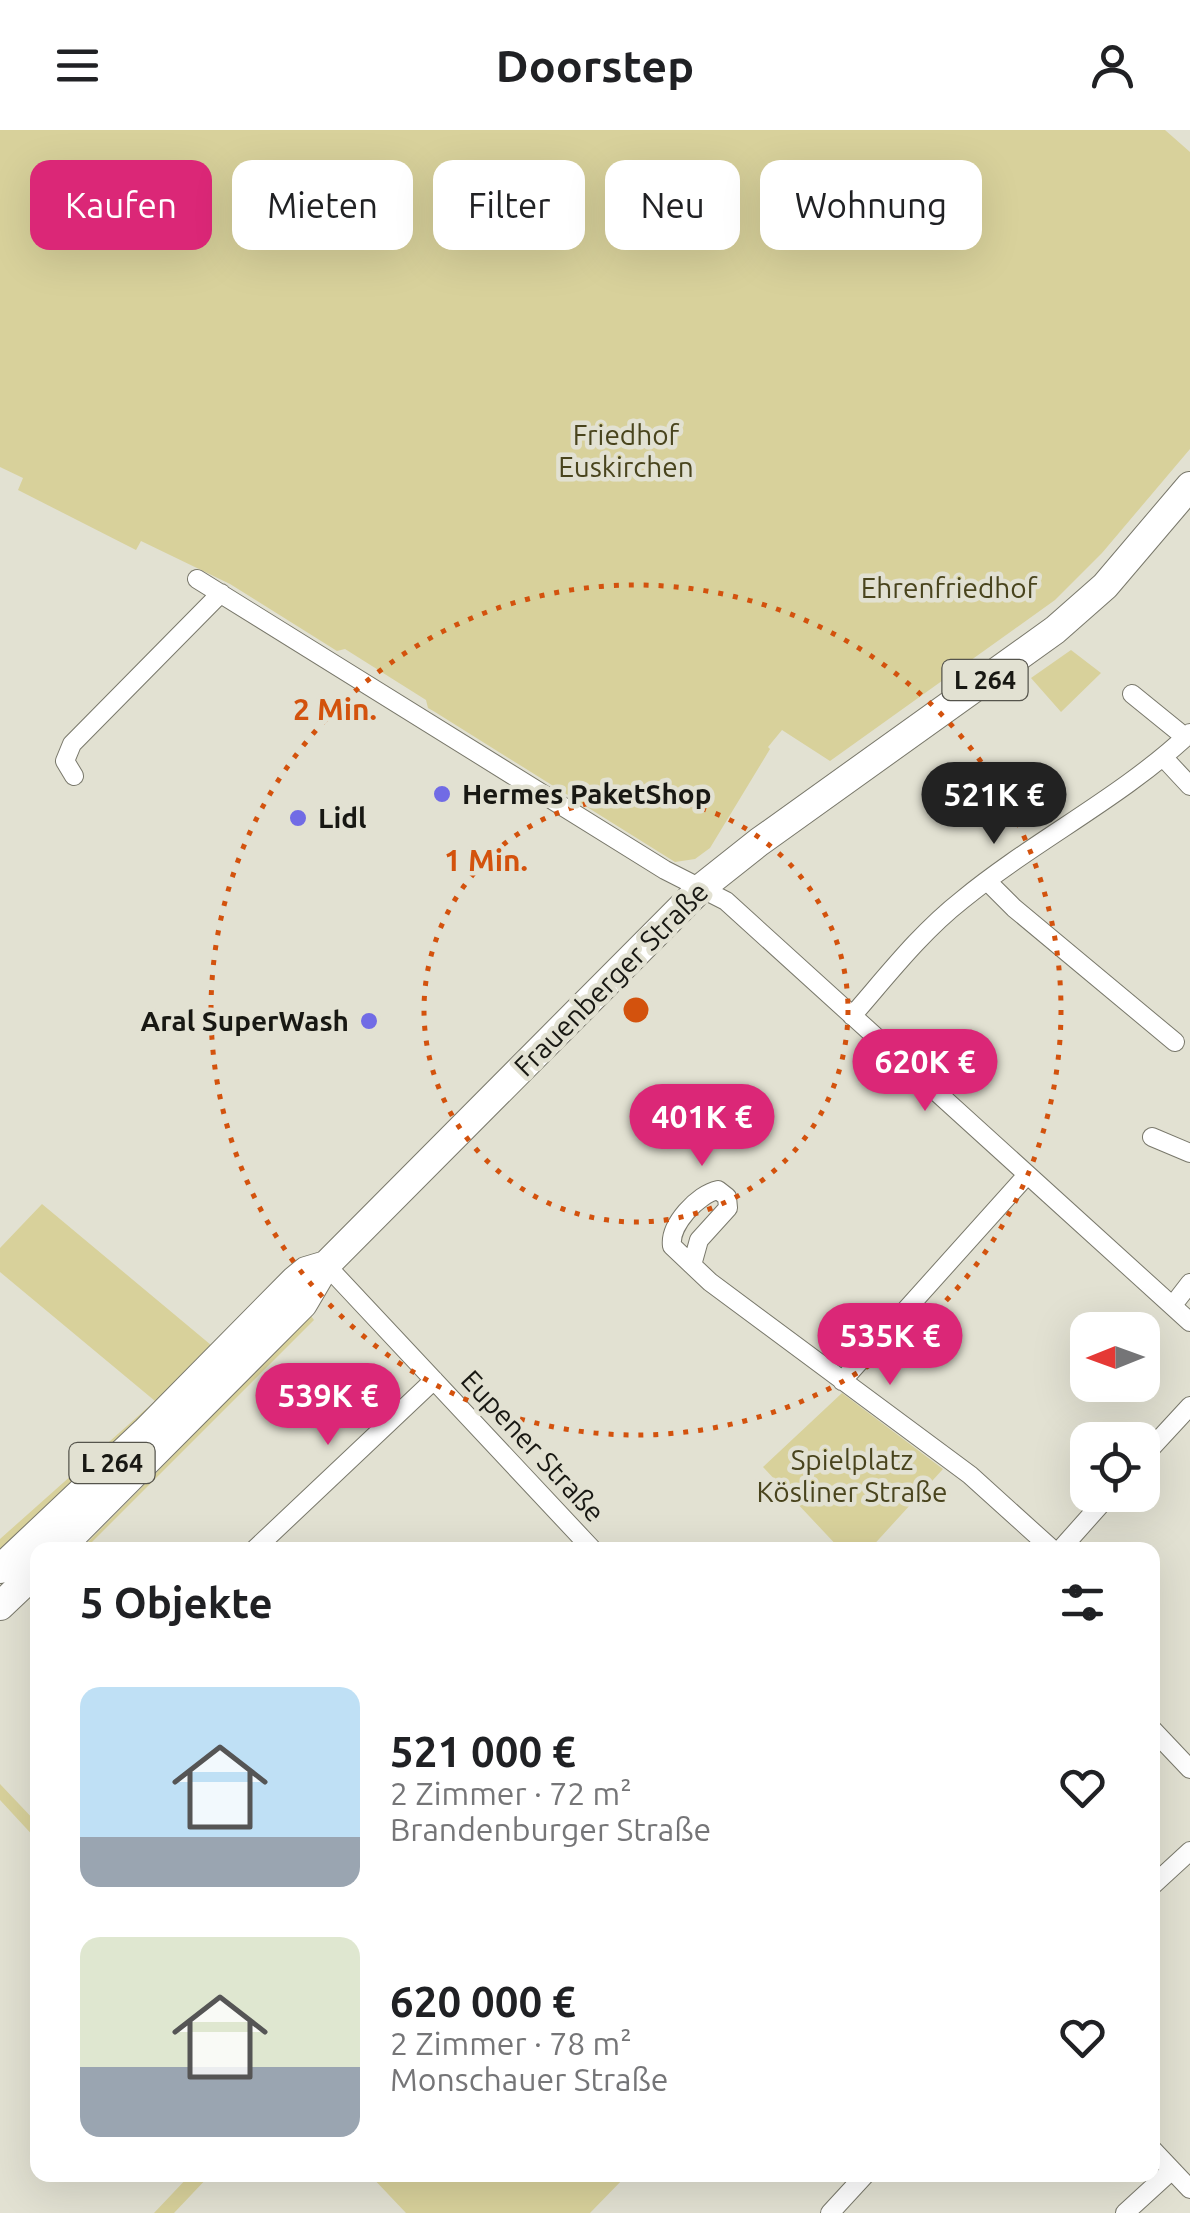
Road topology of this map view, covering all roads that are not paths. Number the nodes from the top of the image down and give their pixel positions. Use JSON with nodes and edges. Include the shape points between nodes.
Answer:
{"nodes":[{"id":1,"x":1190,"y":486,"type":"edge"},
{"id":2,"x":197,"y":580,"type":"dead end"},
{"id":3,"x":220,"y":593,"type":"junction"},
{"id":4,"x":1132,"y":694,"type":"dead end"},
{"id":5,"x":1188,"y":735,"type":"edge"},
{"id":6,"x":1163,"y":758,"type":"junction"},
{"id":7,"x":74,"y":776,"type":"dead end"},
{"id":8,"x":1190,"y":786,"type":"edge"},
{"id":9,"x":988,"y":881,"type":"junction"},
{"id":10,"x":701,"y":888,"type":"junction"},
{"id":11,"x":852,"y":1016,"type":"junction"},
{"id":12,"x":1176,"y":1042,"type":"dead end"},
{"id":13,"x":1152,"y":1137,"type":"dead end"},
{"id":14,"x":1190,"y":1152,"type":"edge"},
{"id":15,"x":1027,"y":1174,"type":"junction"},
{"id":16,"x":326,"y":1265,"type":"junction"},
{"id":17,"x":692,"y":1266,"type":"dead end"},
{"id":18,"x":1190,"y":1283,"type":"edge"},
{"id":19,"x":1173,"y":1306,"type":"junction"},
{"id":20,"x":1190,"y":1322,"type":"edge"},
{"id":21,"x":434,"y":1380,"type":"junction"},
{"id":22,"x":842,"y":1381,"type":"junction"},
{"id":23,"x":1190,"y":1406,"type":"edge"},
{"id":24,"x":1160,"y":1438,"type":"edge"},
{"id":25,"x":1093,"y":1512,"type":"edge"},
{"id":26,"x":66,"y":1542,"type":"edge"},
{"id":27,"x":262,"y":1542,"type":"edge"},
{"id":28,"x":586,"y":1542,"type":"edge"},
{"id":29,"x":1047,"y":1542,"type":"edge"},
{"id":30,"x":1064,"y":1542,"type":"edge"},
{"id":31,"x":0,"y":1569,"type":"edge"},
{"id":32,"x":30,"y":1578,"type":"edge"},
{"id":33,"x":0,"y":1606,"type":"edge"},
{"id":34,"x":1160,"y":1737,"type":"edge"},
{"id":35,"x":1190,"y":1769,"type":"edge"},
{"id":36,"x":1190,"y":1851,"type":"edge"},
{"id":37,"x":1160,"y":1879,"type":"edge"},
{"id":38,"x":1160,"y":2157,"type":"edge"},
{"id":39,"x":1172,"y":2170,"type":"junction"},
{"id":40,"x":1160,"y":2181,"type":"edge"},
{"id":41,"x":858,"y":2182,"type":"edge"},
{"id":42,"x":1159,"y":2182,"type":"edge"},
{"id":43,"x":1190,"y":2190,"type":"edge"},
{"id":44,"x":830,"y":2213,"type":"edge"},
{"id":45,"x":1126,"y":2213,"type":"edge"}],
"edges":[{"from":1,"to":10,"type":"main road","name":"Frauenberger Straße","number":"L 264","via":[[1104,586],[1054,630]]},
{"from":2,"to":3,"type":"street"},
{"from":3,"to":7,"type":"street","via":[[72,744],[65,761]]},
{"from":3,"to":10,"type":"street"},
{"from":4,"to":5,"type":"street"},
{"from":5,"to":6,"type":"street"},
{"from":6,"to":8,"type":"street"},
{"from":6,"to":9,"type":"street"},
{"from":9,"to":11,"type":"street","via":[[931,927]]},
{"from":9,"to":12,"type":"street"},
{"from":10,"to":11,"type":"street","via":[[726,900]]},
{"from":10,"to":16,"type":"main road","name":"Frauenberger Straße","number":"L 264"},
{"from":11,"to":15,"type":"street"},
{"from":13,"to":14,"type":"street"},
{"from":15,"to":19,"type":"street"},
{"from":15,"to":22,"type":"street"},
{"from":16,"to":21,"type":"street","name":"Eupener Straße"},
{"from":16,"to":26,"type":"main road","name":"Frauenberger Straße","number":"L 264","via":[[303,1304]]},
{"from":16,"to":31,"type":"main road","name":"Frauenberger Straße","number":"L 264","via":[[295,1280]]},
{"from":17,"to":22,"type":"street"},
{"from":18,"to":19,"type":"street"},
{"from":19,"to":20,"type":"street"},
{"from":21,"to":27,"type":"street","name":"Eupener Straße"},
{"from":21,"to":28,"type":"street","name":"Eupener Straße"},
{"from":22,"to":29,"type":"street","via":[[970,1475]]},
{"from":23,"to":24,"type":"street"},
{"from":25,"to":30,"type":"street"},
{"from":32,"to":33,"type":"main road"},
{"from":34,"to":35,"type":"street"},
{"from":36,"to":37,"type":"street"},
{"from":38,"to":39,"type":"street"},
{"from":39,"to":40,"type":"street"},
{"from":39,"to":43,"type":"street"},
{"from":41,"to":44,"type":"street"},
{"from":42,"to":45,"type":"street"}]}
